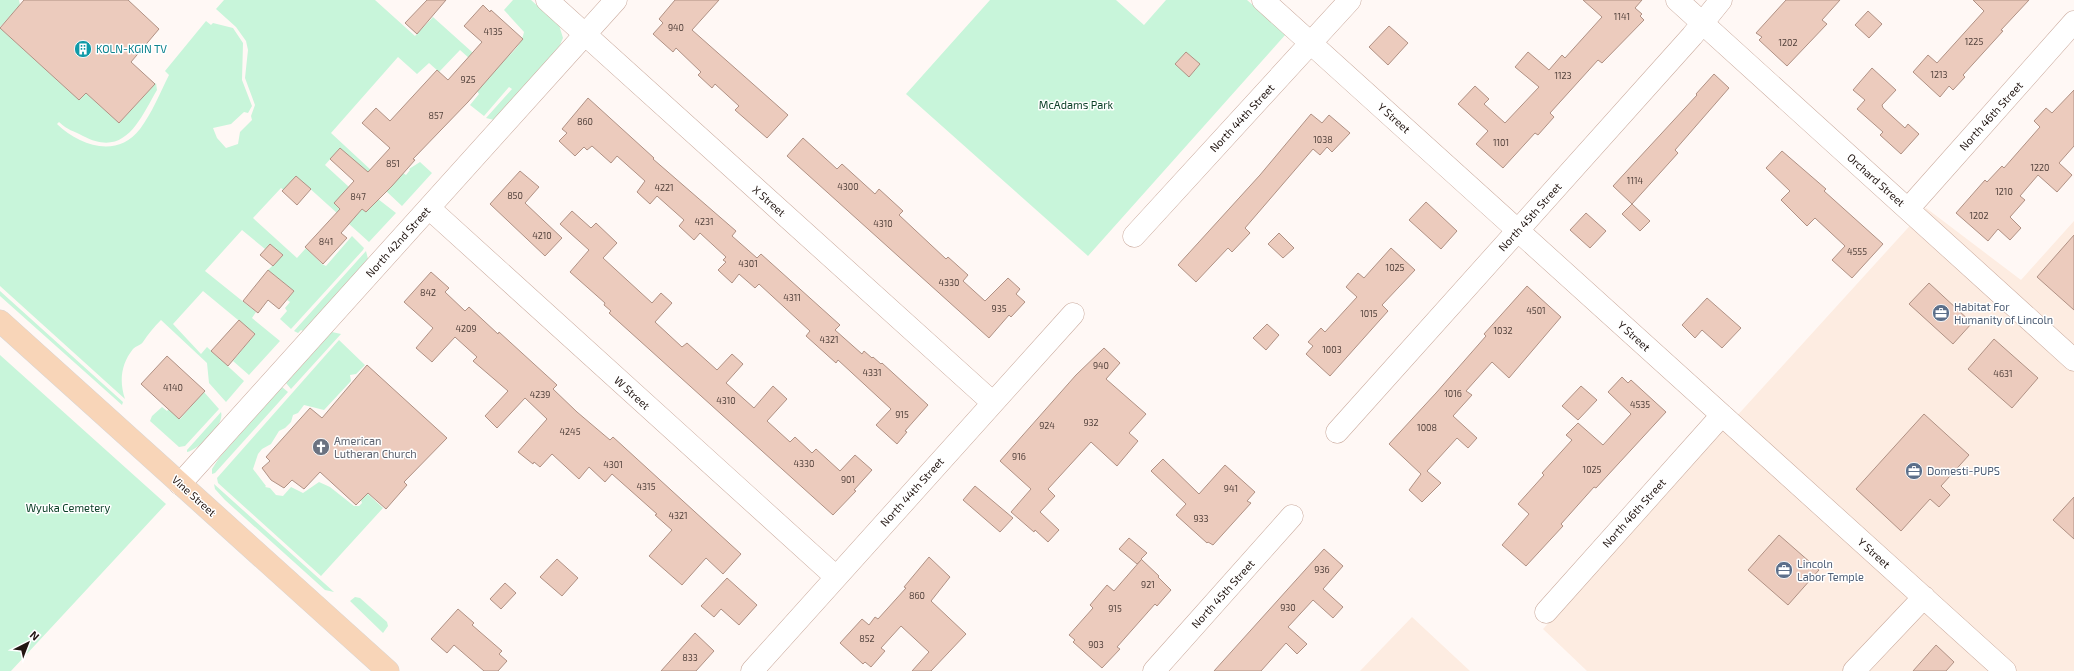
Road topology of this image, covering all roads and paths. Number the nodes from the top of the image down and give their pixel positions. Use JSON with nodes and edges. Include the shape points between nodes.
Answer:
{"nodes":[{"id":1,"x":547,"y":0,"type":"edge"},
{"id":2,"x":616,"y":0,"type":"edge"},
{"id":3,"x":1263,"y":0,"type":"edge"},
{"id":4,"x":1350,"y":0,"type":"edge"},
{"id":5,"x":1677,"y":0,"type":"edge"},
{"id":6,"x":1721,"y":0,"type":"edge"},
{"id":7,"x":2074,"y":22,"type":"edge"},
{"id":8,"x":1702,"y":23,"type":"junction"},
{"id":9,"x":585,"y":34,"type":"junction"},
{"id":10,"x":1311,"y":43,"type":"junction"},
{"id":11,"x":429,"y":208,"type":"junction"},
{"id":12,"x":1908,"y":209,"type":"junction"},
{"id":13,"x":1518,"y":231,"type":"junction"},
{"id":14,"x":1134,"y":236,"type":"dead end"},
{"id":15,"x":1073,"y":314,"type":"dead end"},
{"id":16,"x":0,"y":321,"type":"edge"},
{"id":17,"x":2074,"y":360,"type":"edge"},
{"id":18,"x":992,"y":402,"type":"junction"},
{"id":19,"x":1722,"y":415,"type":"junction"},
{"id":20,"x":1336,"y":432,"type":"dead end"},
{"id":21,"x":180,"y":484,"type":"junction"},
{"id":22,"x":1292,"y":516,"type":"dead end"},
{"id":23,"x":836,"y":577,"type":"junction"},
{"id":24,"x":1924,"y":598,"type":"junction"},
{"id":25,"x":1546,"y":612,"type":"dead end"},
{"id":26,"x":388,"y":671,"type":"edge"},
{"id":27,"x":752,"y":671,"type":"edge"},
{"id":28,"x":1154,"y":671,"type":"edge"},
{"id":29,"x":1854,"y":671,"type":"edge"},
{"id":30,"x":2005,"y":671,"type":"edge"}],
"edges":[{"from":1,"to":9,"type":"street","name":"X Street"},
{"from":2,"to":9,"type":"street","name":"North 42nd Street"},
{"from":3,"to":10,"type":"street","name":"Y Street"},
{"from":4,"to":10,"type":"street","name":"North 44th Street"},
{"from":5,"to":8,"type":"street","name":"Orchard Street"},
{"from":6,"to":8,"type":"street","name":"North 45th Street"},
{"from":7,"to":12,"type":"street","name":"North 46th Street"},
{"from":8,"to":12,"type":"street","name":"Orchard Street"},
{"from":8,"to":13,"type":"street","name":"North 45th Street"},
{"from":9,"to":11,"type":"street","name":"North 42nd Street"},
{"from":9,"to":18,"type":"street","name":"X Street"},
{"from":10,"to":13,"type":"street","name":"Y Street"},
{"from":10,"to":14,"type":"street","name":"North 44th Street"},
{"from":11,"to":21,"type":"street","name":"North 42nd Street"},
{"from":11,"to":23,"type":"street","name":"W Street"},
{"from":12,"to":17,"type":"street","name":"Orchard Street"},
{"from":13,"to":19,"type":"street","name":"Y Street"},
{"from":13,"to":20,"type":"street","name":"North 45th Street"},
{"from":15,"to":18,"type":"street","name":"North 44th Street"},
{"from":16,"to":21,"type":"main road","name":"Vine Street"},
{"from":18,"to":23,"type":"street","name":"North 44th Street"},
{"from":19,"to":24,"type":"street","name":"Y Street"},
{"from":19,"to":25,"type":"street","name":"North 46th Street"},
{"from":21,"to":26,"type":"main road","name":"Vine Street"},
{"from":22,"to":28,"type":"street","name":"North 45th Street"},
{"from":23,"to":27,"type":"street","name":"North 44th Street"},
{"from":24,"to":29,"type":"street"},
{"from":24,"to":30,"type":"street","name":"Y Street"}]}
